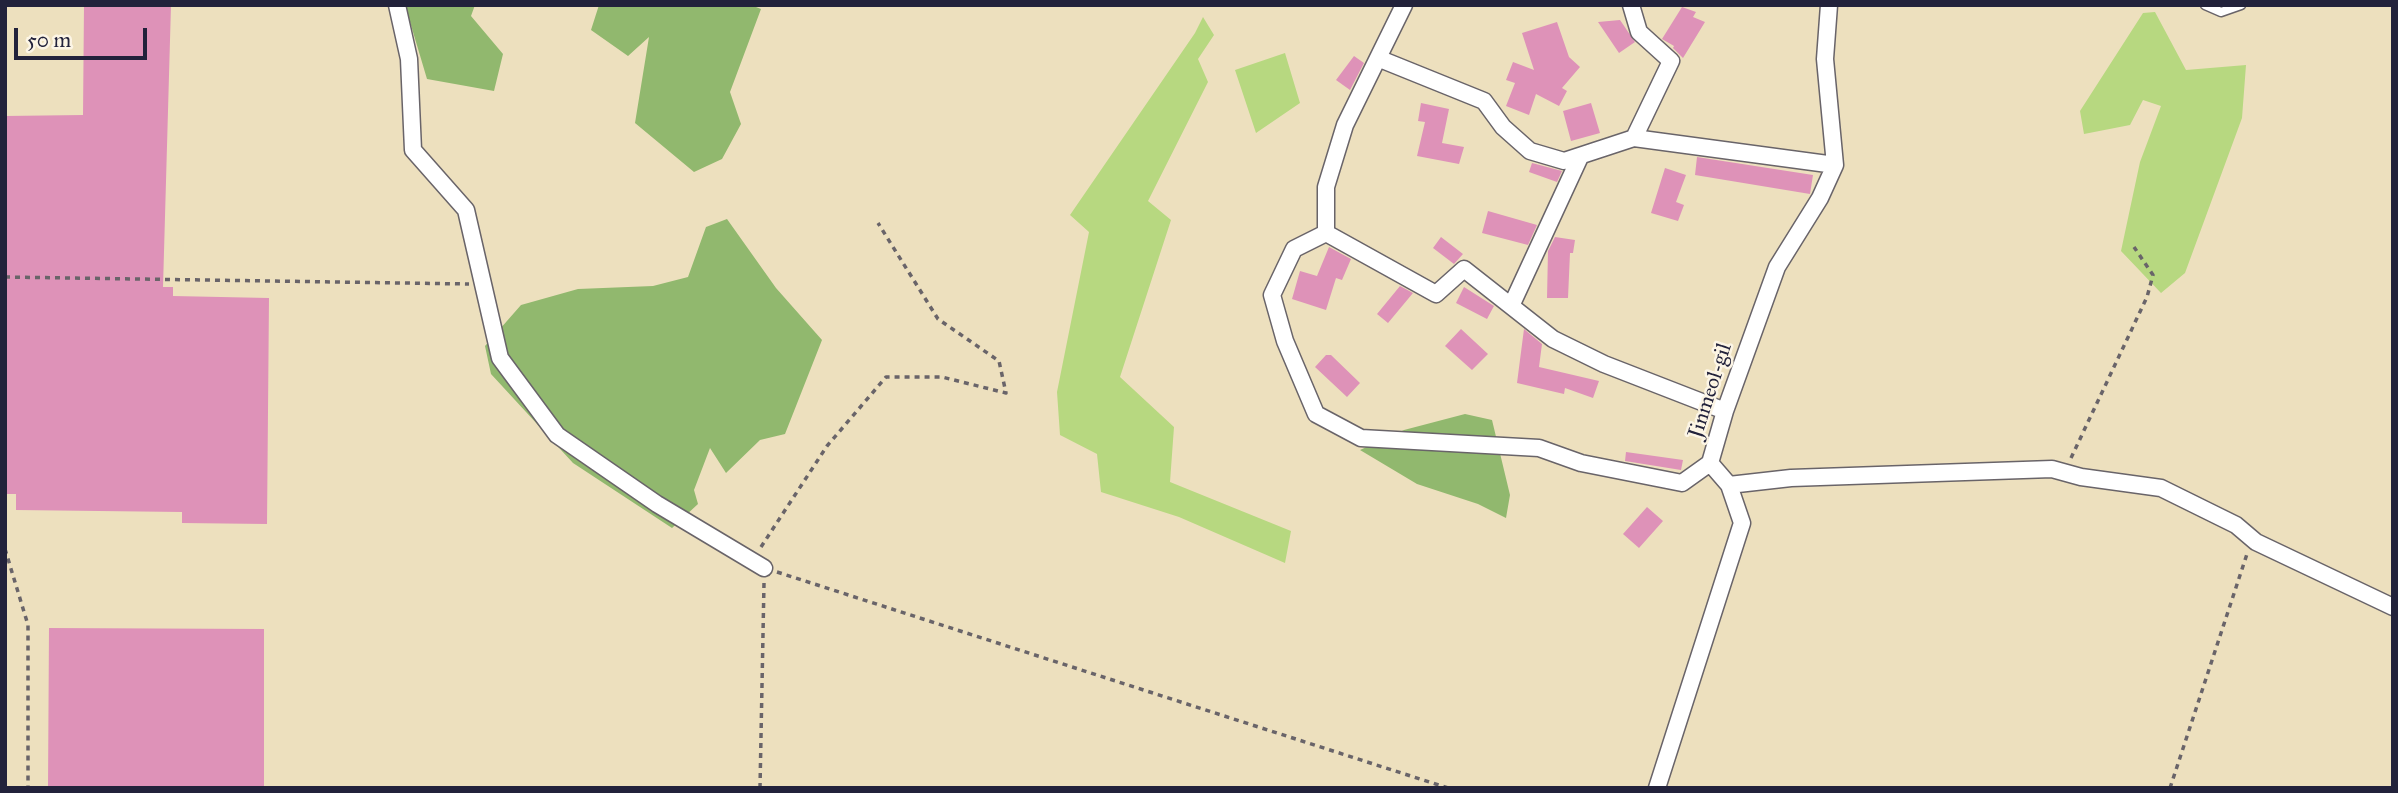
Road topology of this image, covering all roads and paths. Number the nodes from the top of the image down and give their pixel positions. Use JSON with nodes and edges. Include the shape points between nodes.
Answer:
{"nodes":[{"id":1,"x":397,"y":5,"type":"edge"},
{"id":2,"x":1404,"y":5,"type":"edge"},
{"id":3,"x":1631,"y":5,"type":"edge"},
{"id":4,"x":1829,"y":5,"type":"edge"},
{"id":5,"x":2205,"y":5,"type":"edge"},
{"id":6,"x":2241,"y":5,"type":"edge"},
{"id":7,"x":1380,"y":59,"type":"junction"},
{"id":8,"x":1634,"y":138,"type":"junction"},
{"id":9,"x":1580,"y":157,"type":"junction"},
{"id":10,"x":1835,"y":165,"type":"junction"},
{"id":11,"x":877,"y":223,"type":"dead end"},
{"id":12,"x":1326,"y":233,"type":"junction"},
{"id":13,"x":2134,"y":247,"type":"dead end"},
{"id":14,"x":5,"y":277,"type":"edge"},
{"id":15,"x":485,"y":284,"type":"junction"},
{"id":16,"x":1512,"y":304,"type":"junction"},
{"id":17,"x":1725,"y":411,"type":"junction"},
{"id":18,"x":1710,"y":463,"type":"junction"},
{"id":19,"x":2064,"y":473,"type":"junction"},
{"id":20,"x":1730,"y":485,"type":"junction"},
{"id":21,"x":2256,"y":542,"type":"junction"},
{"id":22,"x":5,"y":549,"type":"edge"},
{"id":23,"x":758,"y":564,"type":"junction"},
{"id":24,"x":2393,"y":607,"type":"edge"},
{"id":25,"x":28,"y":788,"type":"edge"},
{"id":26,"x":760,"y":788,"type":"edge"},
{"id":27,"x":1448,"y":788,"type":"edge"},
{"id":28,"x":1657,"y":788,"type":"edge"},
{"id":29,"x":2170,"y":788,"type":"edge"}],
"edges":[{"from":1,"to":15,"type":"street","via":[[410,59],[413,150],[466,210]]},
{"from":2,"to":7,"type":"street"},
{"from":3,"to":8,"type":"street","via":[[1639,32],[1671,61]]},
{"from":4,"to":10,"type":"street","name":"Jinmeol-gil","via":[[1825,59]]},
{"from":5,"to":6,"type":"lane","via":[[2221,12]]},
{"from":7,"to":9,"type":"street","via":[[1484,101],[1503,128],[1530,151],[1564,161]]},
{"from":7,"to":12,"type":"street","via":[[1345,125],[1326,187]]},
{"from":8,"to":9,"type":"street"},
{"from":8,"to":10,"type":"street"},
{"from":9,"to":16,"type":"street"},
{"from":10,"to":17,"type":"street","name":"Jinmeol-gil","via":[[1777,267]]},
{"from":11,"to":23,"type":"path","via":[[938,318],[999,361],[1006,393],[942,377],[886,377],[827,446]]},
{"from":12,"to":16,"type":"street","via":[[1436,294],[1464,269]]},
{"from":12,"to":18,"type":"street","via":[[1294,249],[1272,295],[1284,341],[1316,414],[1361,438],[1539,448],[1581,463],[1682,483]]},
{"from":13,"to":19,"type":"path","via":[[2153,275],[2147,297]]},
{"from":14,"to":15,"type":"path"},
{"from":15,"to":23,"type":"street","via":[[500,358],[557,435],[657,504]]},
{"from":16,"to":17,"type":"street","via":[[1553,339]]},
{"from":17,"to":18,"type":"street","name":"Jinmeol-gil"},
{"from":18,"to":20,"type":"street","name":"Jinmeol-gil"},
{"from":19,"to":20,"type":"street","via":[[2052,469],[1791,478]]},
{"from":19,"to":21,"type":"street","via":[[2161,488],[2236,525]]},
{"from":20,"to":28,"type":"street","name":"Jinmeol-gil","via":[[1742,523]]},
{"from":21,"to":24,"type":"street"},
{"from":21,"to":29,"type":"path","via":[[2246,555]]},
{"from":22,"to":25,"type":"path","via":[[28,625]]},
{"from":23,"to":26,"type":"path"},
{"from":23,"to":27,"type":"path"}]}
